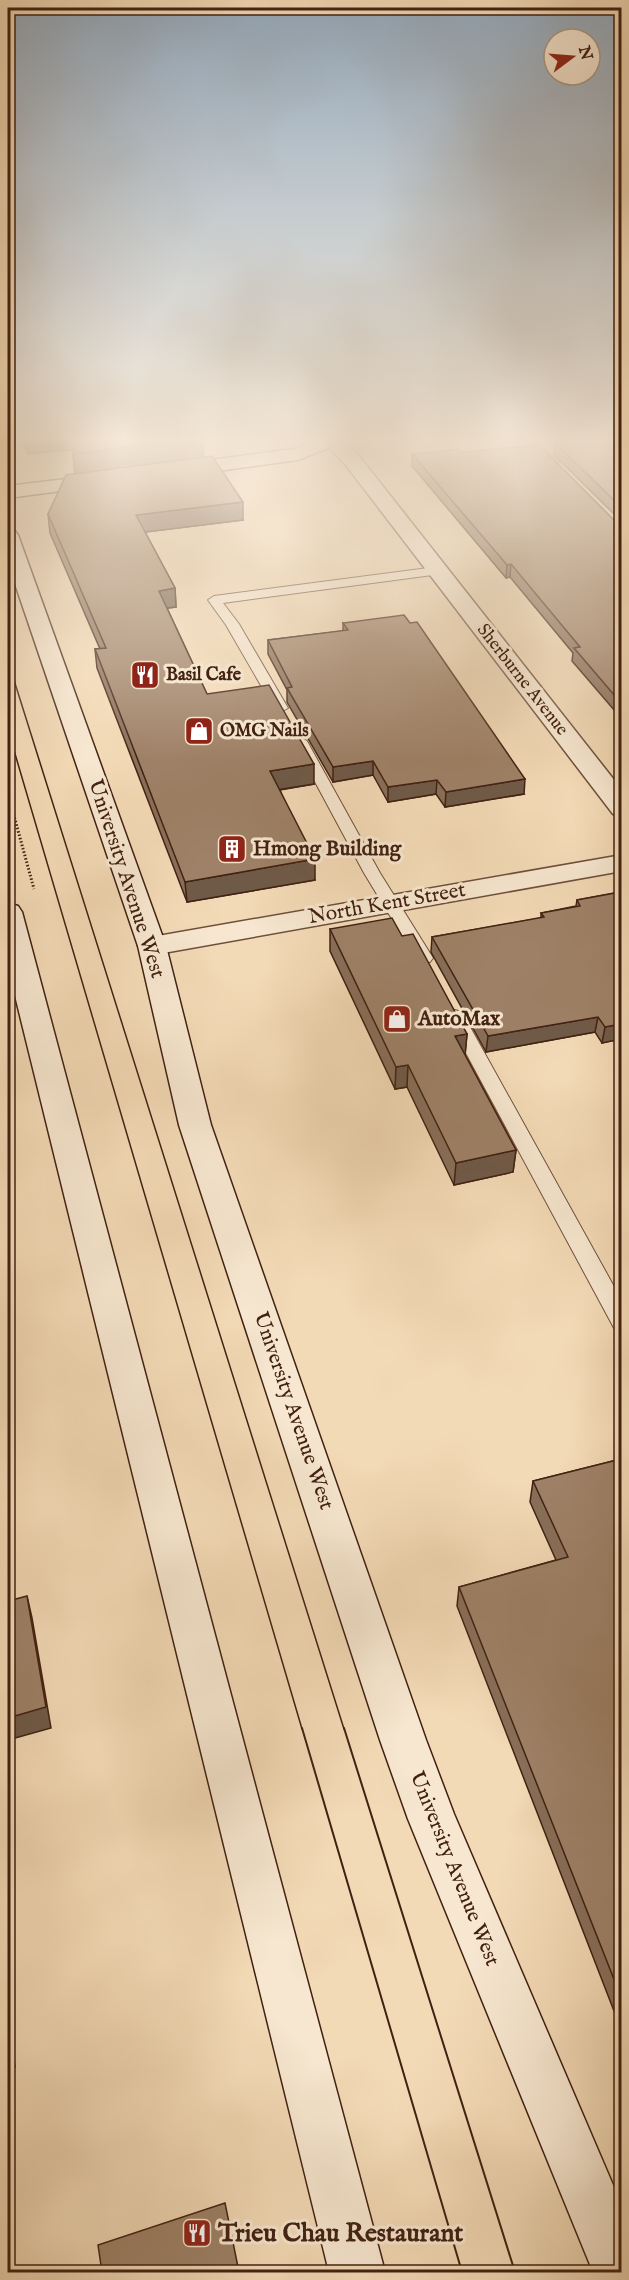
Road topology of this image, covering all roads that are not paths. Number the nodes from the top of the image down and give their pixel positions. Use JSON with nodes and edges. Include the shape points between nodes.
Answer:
{"nodes":[{"id":1,"x":12,"y":546,"type":"edge"},
{"id":2,"x":417,"y":546,"type":"edge"},
{"id":3,"x":436,"y":571,"type":"junction"},
{"id":4,"x":621,"y":808,"type":"edge"},
{"id":5,"x":621,"y":863,"type":"edge"},
{"id":6,"x":22,"y":903,"type":"edge"},
{"id":7,"x":391,"y":904,"type":"junction"},
{"id":8,"x":152,"y":946,"type":"junction"},
{"id":9,"x":433,"y":975,"type":"edge"},
{"id":10,"x":450,"y":1006,"type":"edge"},
{"id":11,"x":621,"y":1322,"type":"edge"},
{"id":12,"x":357,"y":2272,"type":"edge"},
{"id":13,"x":621,"y":2272,"type":"edge"}],
"edges":[{"from":1,"to":8,"type":"main road","name":"University Avenue West"},
{"from":2,"to":3,"type":"main road","name":"Sherburne Avenue"},
{"from":3,"to":4,"type":"main road","name":"Sherburne Avenue"},
{"from":3,"to":7,"type":"lane","via":[[214,600],[256,665]]},
{"from":5,"to":7,"type":"main road","name":"North Kent Street"},
{"from":6,"to":12,"type":"main road"},
{"from":7,"to":8,"type":"main road","name":"North Kent Street"},
{"from":7,"to":9,"type":"lane"},
{"from":8,"to":13,"type":"main road","name":"University Avenue West","via":[[195,1125],[403,1740],[432,1819]]},
{"from":10,"to":11,"type":"lane"}]}
